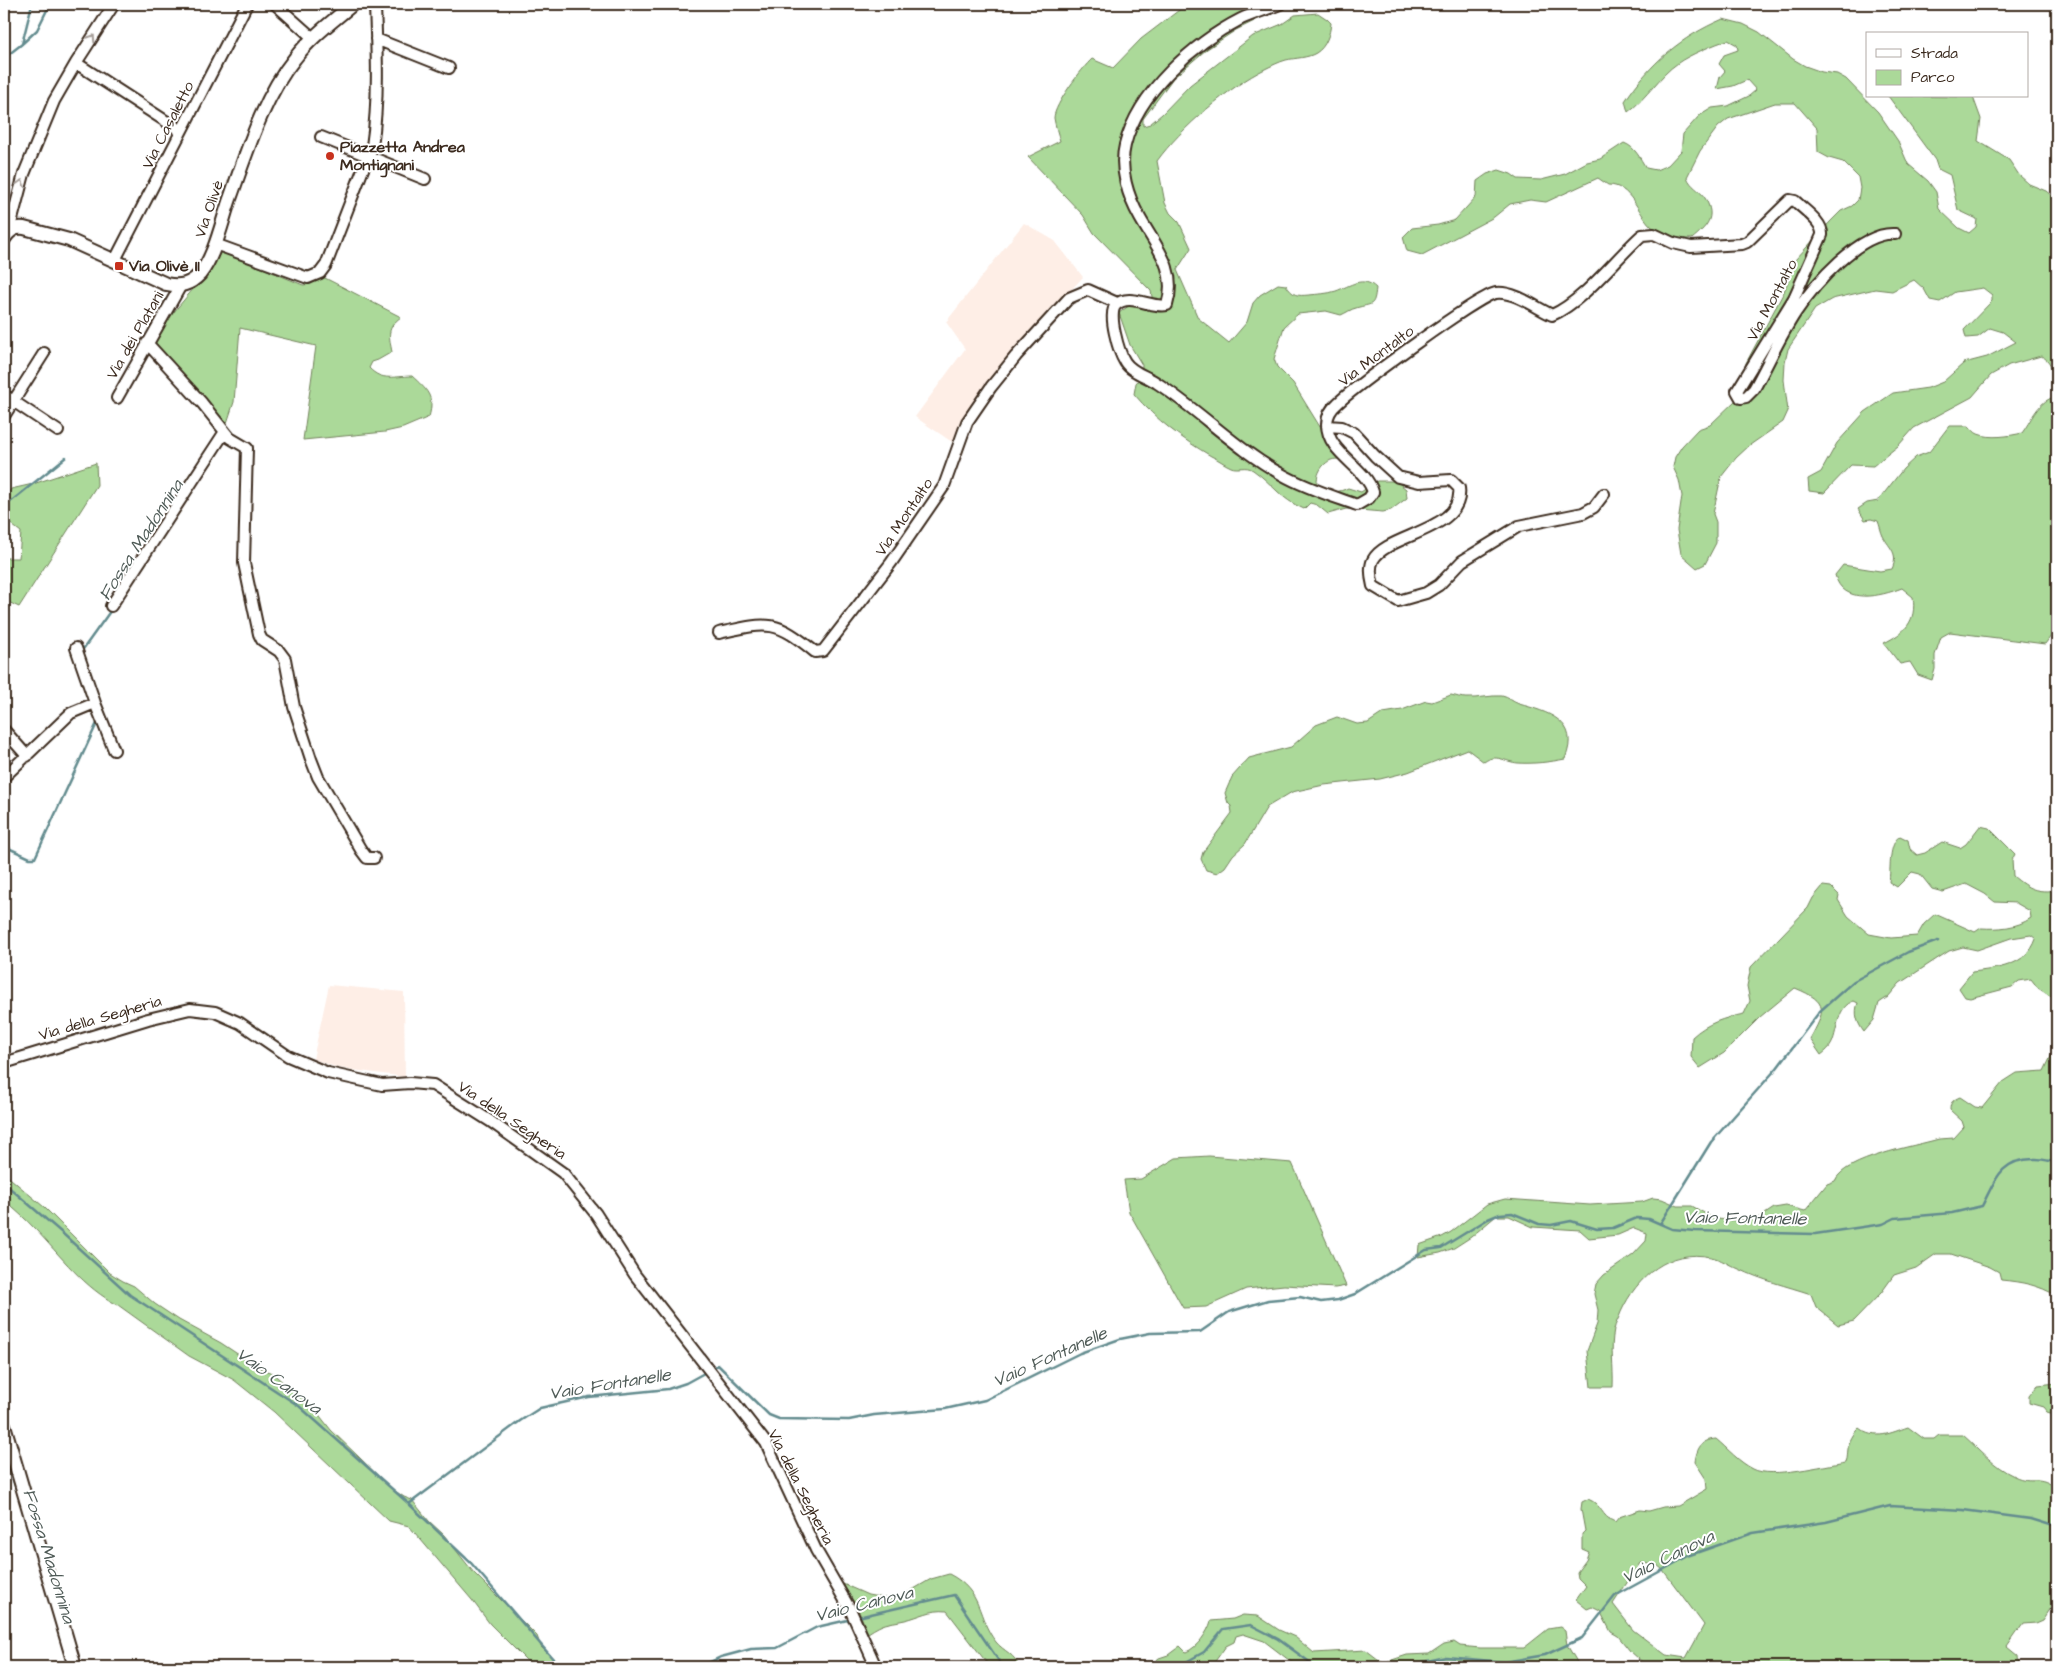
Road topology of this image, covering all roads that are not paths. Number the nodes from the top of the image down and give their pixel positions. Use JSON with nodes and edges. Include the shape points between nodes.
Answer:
{"nodes":[{"id":1,"x":114,"y":4,"type":"edge"},
{"id":2,"x":246,"y":4,"type":"edge"},
{"id":3,"x":275,"y":4,"type":"edge"},
{"id":4,"x":353,"y":4,"type":"edge"},
{"id":5,"x":373,"y":4,"type":"edge"},
{"id":6,"x":1280,"y":4,"type":"edge"},
{"id":7,"x":313,"y":38,"type":"junction"},
{"id":8,"x":376,"y":39,"type":"junction"},
{"id":9,"x":76,"y":63,"type":"junction"},
{"id":10,"x":449,"y":68,"type":"dead end"},
{"id":11,"x":182,"y":131,"type":"junction"},
{"id":12,"x":321,"y":137,"type":"dead end"},
{"id":13,"x":369,"y":158,"type":"junction"},
{"id":14,"x":425,"y":179,"type":"dead end"},
{"id":15,"x":1895,"y":234,"type":"dead end"},
{"id":16,"x":7,"y":235,"type":"edge"},
{"id":17,"x":215,"y":244,"type":"junction"},
{"id":18,"x":115,"y":260,"type":"junction"},
{"id":19,"x":180,"y":287,"type":"junction"},
{"id":20,"x":1117,"y":303,"type":"junction"},
{"id":21,"x":148,"y":343,"type":"junction"},
{"id":22,"x":44,"y":353,"type":"dead end"},
{"id":23,"x":4,"y":395,"type":"edge"},
{"id":24,"x":116,"y":398,"type":"dead end"},
{"id":25,"x":14,"y":401,"type":"junction"},
{"id":26,"x":4,"y":416,"type":"edge"},
{"id":27,"x":1327,"y":426,"type":"junction"},
{"id":28,"x":58,"y":431,"type":"dead end"},
{"id":29,"x":224,"y":432,"type":"junction"},
{"id":30,"x":1604,"y":494,"type":"dead end"},
{"id":31,"x":111,"y":606,"type":"dead end"},
{"id":32,"x":720,"y":634,"type":"dead end"},
{"id":33,"x":76,"y":648,"type":"dead end"},
{"id":34,"x":95,"y":703,"type":"junction"},
{"id":35,"x":4,"y":730,"type":"edge"},
{"id":36,"x":114,"y":750,"type":"dead end"},
{"id":37,"x":27,"y":756,"type":"junction"},
{"id":38,"x":4,"y":777,"type":"edge"},
{"id":39,"x":374,"y":858,"type":"dead end"},
{"id":40,"x":4,"y":1063,"type":"edge"},
{"id":41,"x":4,"y":1425,"type":"edge"},
{"id":42,"x":75,"y":1667,"type":"edge"},
{"id":43,"x":876,"y":1667,"type":"edge"}],
"edges":[{"from":9,"to":1,"type":"street","one_way":true},
{"from":2,"to":11,"type":"street","name":"Via Casaletto"},
{"from":3,"to":7,"type":"street"},
{"from":4,"to":7,"type":"street","name":"Via Olivè"},
{"from":5,"to":8,"type":"street"},
{"from":6,"to":20,"type":"street","name":"Via Montalto","via":[[1242,19],[1197,48],[1162,80],[1133,124],[1125,146],[1123,168],[1126,186],[1139,217],[1161,251],[1171,293],[1167,305],[1160,307],[1139,301]]},
{"from":7,"to":17,"type":"street","name":"Via Olivè","via":[[294,59],[264,110]]},
{"from":8,"to":10,"type":"street"},
{"from":8,"to":13,"type":"street","via":[[375,125]]},
{"from":9,"to":11,"type":"street"},
{"from":16,"to":9,"type":"street","one_way":true,"via":[[24,174],[54,101]]},
{"from":11,"to":18,"type":"street","name":"Via Casaletto"},
{"from":12,"to":13,"type":"street"},
{"from":13,"to":14,"type":"street"},
{"from":13,"to":17,"type":"street","via":[[320,274],[308,278]]},
{"from":15,"to":27,"type":"street","name":"Via Montalto","via":[[1887,234],[1858,248],[1819,284],[1796,312],[1754,389],[1746,397],[1741,398],[1738,391],[1794,298],[1822,235],[1819,225],[1795,201],[1790,200],[1742,244],[1691,247],[1654,234],[1642,235],[1595,283],[1552,315],[1504,293],[1493,293],[1393,360],[1336,404],[1328,416]]},
{"from":16,"to":18,"type":"street","via":[[24,228],[60,238]]},
{"from":17,"to":19,"type":"street","name":"Via Olivè","via":[[201,273]]},
{"from":18,"to":19,"type":"street","via":[[166,284]]},
{"from":19,"to":21,"type":"street","name":"Via dei Platani"},
{"from":20,"to":27,"type":"street","via":[[1112,318],[1125,362],[1133,370],[1178,397],[1222,433],[1283,475],[1357,506],[1373,492],[1370,482],[1339,451]]},
{"from":20,"to":32,"type":"street","name":"Via Montalto","via":[[1088,290],[1069,298],[1016,356],[967,422],[944,486],[891,563],[823,651],[815,652],[777,626],[756,625]]},
{"from":21,"to":24,"type":"street","name":"Via dei Platani"},
{"from":21,"to":29,"type":"street"},
{"from":22,"to":25,"type":"street"},
{"from":23,"to":25,"type":"street"},
{"from":25,"to":26,"type":"street"},
{"from":25,"to":28,"type":"street"},
{"from":27,"to":30,"type":"street","via":[[1342,427],[1354,433],[1398,477],[1419,482],[1451,480],[1460,488],[1461,498],[1440,521],[1385,549],[1373,559],[1370,574],[1373,586],[1398,601],[1426,593],[1439,585],[1462,561],[1519,526],[1582,512],[1594,507]]},
{"from":29,"to":31,"type":"street"},
{"from":29,"to":39,"type":"street","via":[[247,448],[244,563],[259,634],[285,660],[294,707],[318,777],[361,850],[367,858]]},
{"from":33,"to":34,"type":"street"},
{"from":34,"to":36,"type":"street"},
{"from":34,"to":37,"type":"street","via":[[71,713]]},
{"from":35,"to":37,"type":"street"},
{"from":37,"to":38,"type":"street"},
{"from":40,"to":43,"type":"street","name":"Via della Segheria","via":[[190,1009],[215,1012],[240,1023],[288,1056],[328,1073],[382,1085],[433,1085],[490,1121],[564,1173],[596,1214],[635,1275],[766,1443]]},
{"from":41,"to":42,"type":"street"}]}
